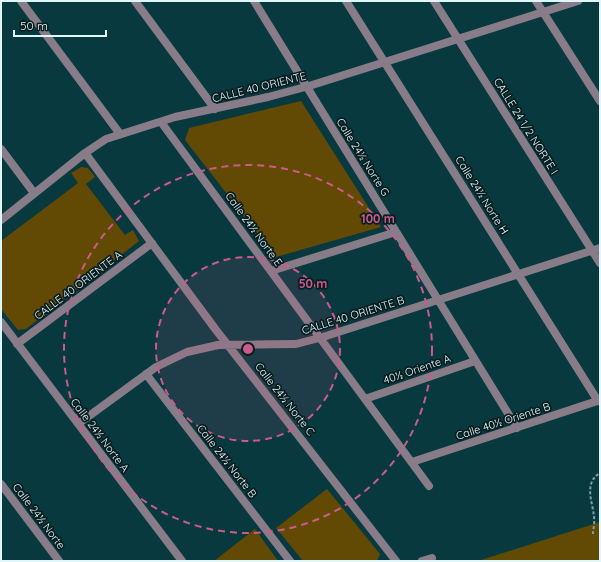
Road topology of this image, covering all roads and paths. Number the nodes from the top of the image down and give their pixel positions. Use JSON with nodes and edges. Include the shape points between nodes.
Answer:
{"nodes":[{"id":1,"x":21,"y":1,"type":"edge"},
{"id":2,"x":135,"y":1,"type":"edge"},
{"id":3,"x":254,"y":1,"type":"edge"},
{"id":4,"x":346,"y":1,"type":"edge"},
{"id":5,"x":434,"y":1,"type":"edge"},
{"id":6,"x":536,"y":1,"type":"edge"},
{"id":7,"x":578,"y":1,"type":"edge"},
{"id":8,"x":543,"y":13,"type":"junction"},
{"id":9,"x":458,"y":40,"type":"junction"},
{"id":10,"x":385,"y":62,"type":"junction"},
{"id":11,"x":307,"y":87,"type":"junction"},
{"id":12,"x":600,"y":101,"type":"edge"},
{"id":13,"x":215,"y":109,"type":"junction"},
{"id":14,"x":161,"y":122,"type":"junction"},
{"id":15,"x":120,"y":134,"type":"junction"},
{"id":16,"x":1,"y":149,"type":"edge"},
{"id":17,"x":85,"y":153,"type":"junction"},
{"id":18,"x":34,"y":193,"type":"junction"},
{"id":19,"x":1,"y":220,"type":"edge"},
{"id":20,"x":396,"y":232,"type":"junction"},
{"id":21,"x":152,"y":243,"type":"junction"},
{"id":22,"x":596,"y":249,"type":"edge"},
{"id":23,"x":600,"y":263,"type":"edge"},
{"id":24,"x":271,"y":271,"type":"junction"},
{"id":25,"x":519,"y":275,"type":"junction"},
{"id":26,"x":438,"y":300,"type":"junction"},
{"id":27,"x":1,"y":322,"type":"edge"},
{"id":28,"x":320,"y":338,"type":"junction"},
{"id":29,"x":18,"y":344,"type":"junction"},
{"id":30,"x":229,"y":345,"type":"junction"},
{"id":31,"x":476,"y":361,"type":"junction"},
{"id":32,"x":146,"y":374,"type":"junction"},
{"id":33,"x":366,"y":399,"type":"junction"},
{"id":34,"x":599,"y":400,"type":"edge"},
{"id":35,"x":78,"y":424,"type":"junction"},
{"id":36,"x":517,"y":428,"type":"junction"},
{"id":37,"x":412,"y":462,"type":"junction"},
{"id":38,"x":600,"y":473,"type":"edge"},
{"id":39,"x":1,"y":484,"type":"edge"},
{"id":40,"x":429,"y":486,"type":"dead end"},
{"id":41,"x":593,"y":534,"type":"dead end"},
{"id":42,"x":432,"y":558,"type":"dead end"},
{"id":43,"x":59,"y":561,"type":"edge"},
{"id":44,"x":182,"y":561,"type":"edge"},
{"id":45,"x":290,"y":561,"type":"edge"},
{"id":46,"x":396,"y":561,"type":"edge"},
{"id":47,"x":422,"y":561,"type":"edge"}],
"edges":[{"from":1,"to":15,"type":"street"},
{"from":2,"to":13,"type":"street"},
{"from":3,"to":11,"type":"street","name":"Calle 24½ Norte G"},
{"from":4,"to":10,"type":"street","name":"Calle 24½ Norte H"},
{"from":5,"to":9,"type":"street","name":"CALLE 24 1/2 NORTE I"},
{"from":6,"to":8,"type":"street"},
{"from":7,"to":8,"type":"street","name":"CALLE 40 ORIENTE"},
{"from":8,"to":9,"type":"street","name":"CALLE 40 ORIENTE"},
{"from":8,"to":12,"type":"street"},
{"from":9,"to":10,"type":"street","name":"CALLE 40 ORIENTE"},
{"from":9,"to":22,"type":"street","name":"CALLE 24 1/2 NORTE I"},
{"from":10,"to":11,"type":"street","name":"CALLE 40 ORIENTE"},
{"from":10,"to":25,"type":"street","name":"Calle 24½ Norte H"},
{"from":11,"to":13,"type":"street","name":"CALLE 40 ORIENTE"},
{"from":11,"to":20,"type":"street","name":"Calle 24½ Norte G"},
{"from":13,"to":14,"type":"street","name":"CALLE 40 ORIENTE"},
{"from":14,"to":15,"type":"street","name":"CALLE 40 ORIENTE"},
{"from":14,"to":24,"type":"street","name":"Calle 24½ Norte E"},
{"from":15,"to":17,"type":"street","name":"CALLE 40 ORIENTE","via":[[106,139]]},
{"from":16,"to":18,"type":"street"},
{"from":17,"to":18,"type":"street","name":"CALLE 40 ORIENTE"},
{"from":17,"to":21,"type":"street","name":"Calle 24½ Norte C"},
{"from":18,"to":19,"type":"street","name":"CALLE 40 ORIENTE"},
{"from":20,"to":24,"type":"street"},
{"from":20,"to":26,"type":"street","name":"Calle 24½ Norte G"},
{"from":21,"to":29,"type":"street","name":"CALLE 40 ORIENTE A"},
{"from":21,"to":30,"type":"street","name":"Calle 24½ Norte C"},
{"from":22,"to":23,"type":"street","name":"CALLE 24 1/2 NORTE I"},
{"from":22,"to":25,"type":"street","name":"CALLE 40 ORIENTE B"},
{"from":24,"to":28,"type":"street","name":"Calle 24½ Norte E"},
{"from":25,"to":26,"type":"street","name":"CALLE 40 ORIENTE B"},
{"from":25,"to":34,"type":"street","name":"Calle 24½ Norte H"},
{"from":26,"to":28,"type":"street","name":"CALLE 40 ORIENTE B"},
{"from":26,"to":31,"type":"street","name":"Calle 24½ Norte G"},
{"from":27,"to":29,"type":"street","name":"Calle 24½ Norte A"},
{"from":28,"to":30,"type":"street","name":"CALLE 40 ORIENTE B","via":[[296,344]]},
{"from":28,"to":33,"type":"street","name":"Calle 24½ Norte E"},
{"from":29,"to":35,"type":"street","name":"Calle 24½ Norte A"},
{"from":30,"to":32,"type":"street","name":"CALLE 40 ORIENTE B","via":[[209,346],[187,352],[165,361]]},
{"from":30,"to":46,"type":"street","name":"Calle 24½ Norte C"},
{"from":31,"to":33,"type":"street","name":"40½ Oriente A"},
{"from":31,"to":36,"type":"street","name":"Calle 24½ Norte G"},
{"from":32,"to":35,"type":"street","name":"CALLE 40 ORIENTE B"},
{"from":32,"to":45,"type":"street","name":"Calle 24½ Norte B"},
{"from":33,"to":37,"type":"street","name":"Calle 24½ Norte E"},
{"from":34,"to":36,"type":"street","name":"Calle 40½ Oriente B"},
{"from":35,"to":44,"type":"street","name":"Calle 24½ Norte A"},
{"from":36,"to":37,"type":"street","name":"Calle 40½ Oriente B"},
{"from":37,"to":40,"type":"street","name":"Calle 24½ Norte E"},
{"from":38,"to":41,"type":"path","via":[[590,485]]},
{"from":39,"to":43,"type":"street","name":"Calle 24½ Norte"},
{"from":42,"to":47,"type":"street"}]}
